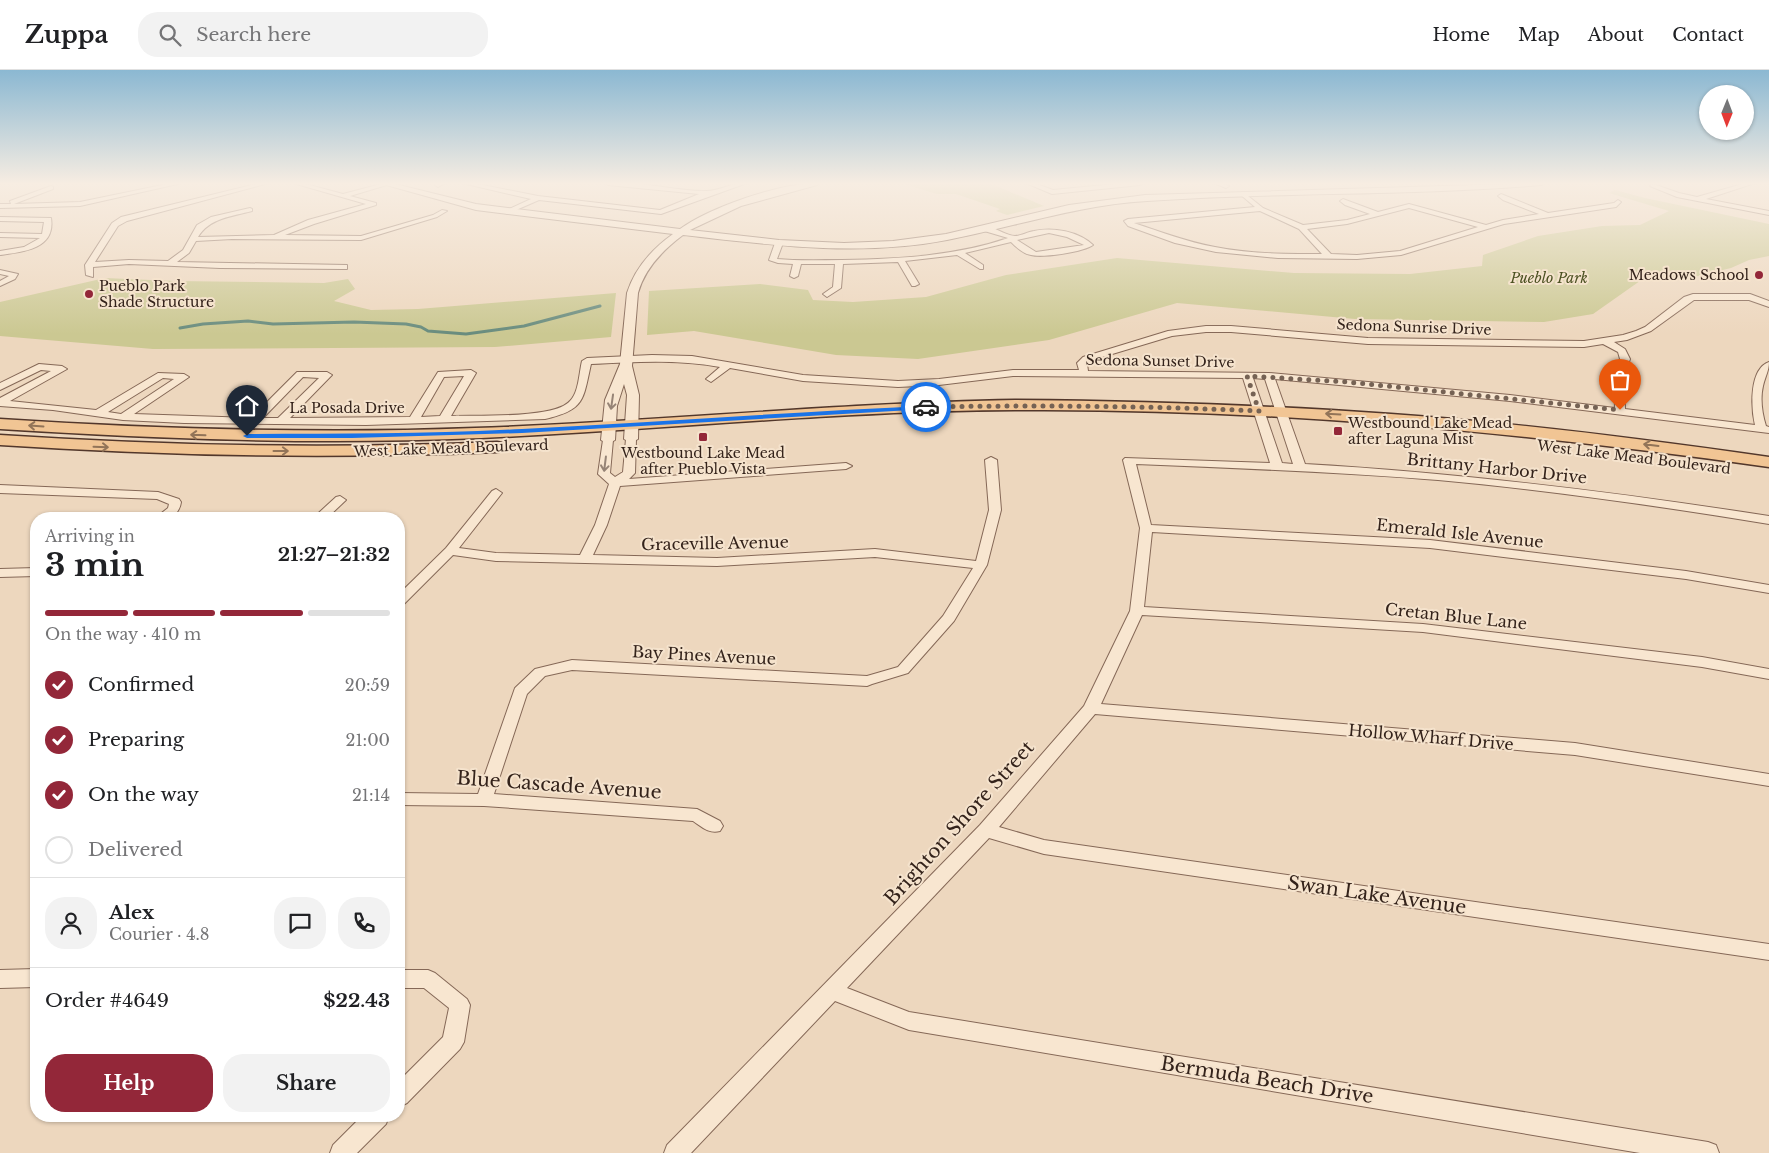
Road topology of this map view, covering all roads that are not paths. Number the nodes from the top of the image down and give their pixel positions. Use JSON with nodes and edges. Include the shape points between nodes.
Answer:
{"nodes":[{"id":1,"x":109,"y":234,"type":"edge"},
{"id":2,"x":196,"y":234,"type":"edge"},
{"id":3,"x":284,"y":234,"type":"edge"},
{"id":4,"x":376,"y":234,"type":"edge"},
{"id":5,"x":680,"y":234,"type":"edge"},
{"id":6,"x":696,"y":234,"type":"edge"},
{"id":7,"x":961,"y":234,"type":"edge"},
{"id":8,"x":996,"y":234,"type":"edge"},
{"id":9,"x":1040,"y":234,"type":"edge"},
{"id":10,"x":1060,"y":234,"type":"edge"},
{"id":11,"x":1157,"y":234,"type":"edge"},
{"id":12,"x":1308,"y":234,"type":"edge"},
{"id":13,"x":1465,"y":234,"type":"edge"},
{"id":14,"x":0,"y":235,"type":"edge"},
{"id":15,"x":46,"y":236,"type":"joint"},
{"id":16,"x":276,"y":237,"type":"junction"},
{"id":17,"x":193,"y":239,"type":"junction"},
{"id":18,"x":1013,"y":240,"type":"junction"},
{"id":19,"x":779,"y":243,"type":"junction"},
{"id":20,"x":0,"y":253,"type":"edge"},
{"id":21,"x":960,"y":253,"type":"junction"},
{"id":22,"x":1329,"y":257,"type":"junction"},
{"id":23,"x":900,"y":259,"type":"junction"},
{"id":24,"x":798,"y":261,"type":"junction"},
{"id":25,"x":839,"y":262,"type":"junction"},
{"id":26,"x":169,"y":264,"type":"junction"},
{"id":27,"x":89,"y":265,"type":"junction"},
{"id":28,"x":344,"y":267,"type":"dead end"},
{"id":29,"x":980,"y":267,"type":"dead end"},
{"id":30,"x":0,"y":272,"type":"edge"},
{"id":31,"x":90,"y":275,"type":"dead end"},
{"id":32,"x":794,"y":276,"type":"dead end"},
{"id":33,"x":0,"y":284,"type":"edge"},
{"id":34,"x":915,"y":284,"type":"dead end"},
{"id":35,"x":826,"y":294,"type":"dead end"},
{"id":36,"x":1769,"y":304,"type":"edge"},
{"id":37,"x":1605,"y":341,"type":"junction"},
{"id":38,"x":626,"y":363,"type":"junction"},
{"id":39,"x":729,"y":364,"type":"junction"},
{"id":40,"x":1769,"y":365,"type":"edge"},
{"id":41,"x":1084,"y":374,"type":"junction"},
{"id":42,"x":1247,"y":376,"type":"junction"},
{"id":43,"x":1269,"y":376,"type":"junction"},
{"id":44,"x":711,"y":379,"type":"dead end"},
{"id":45,"x":0,"y":388,"type":"edge"},
{"id":46,"x":0,"y":402,"type":"edge"},
{"id":47,"x":1620,"y":410,"type":"junction"},
{"id":48,"x":97,"y":414,"type":"junction"},
{"id":49,"x":545,"y":416,"type":"joint"},
{"id":50,"x":123,"y":417,"type":"junction"},
{"id":51,"x":1262,"y":418,"type":"junction"},
{"id":52,"x":1283,"y":418,"type":"junction"},
{"id":53,"x":443,"y":420,"type":"junction"},
{"id":54,"x":254,"y":421,"type":"junction"},
{"id":55,"x":413,"y":421,"type":"junction"},
{"id":56,"x":280,"y":422,"type":"junction"},
{"id":57,"x":0,"y":424,"type":"edge"},
{"id":58,"x":1765,"y":429,"type":"edge"},
{"id":59,"x":631,"y":432,"type":"junction"},
{"id":60,"x":608,"y":433,"type":"junction"},
{"id":61,"x":0,"y":440,"type":"edge"},
{"id":62,"x":991,"y":460,"type":"dead end"},
{"id":63,"x":1129,"y":460,"type":"joint"},
{"id":64,"x":1769,"y":462,"type":"edge"},
{"id":65,"x":846,"y":466,"type":"dead end"},
{"id":66,"x":1277,"y":466,"type":"junction"},
{"id":67,"x":1300,"y":467,"type":"junction"},
{"id":68,"x":1769,"y":474,"type":"edge"},
{"id":69,"x":615,"y":483,"type":"junction"},
{"id":70,"x":0,"y":489,"type":"edge"},
{"id":71,"x":496,"y":493,"type":"dead end"},
{"id":72,"x":340,"y":500,"type":"dead end"},
{"id":73,"x":170,"y":512,"type":"edge"},
{"id":74,"x":326,"y":512,"type":"edge"},
{"id":75,"x":1769,"y":520,"type":"edge"},
{"id":76,"x":1146,"y":528,"type":"junction"},
{"id":77,"x":450,"y":551,"type":"junction"},
{"id":78,"x":584,"y":560,"type":"junction"},
{"id":79,"x":981,"y":565,"type":"junction"},
{"id":80,"x":30,"y":572,"type":"edge"},
{"id":81,"x":0,"y":573,"type":"edge"},
{"id":82,"x":1769,"y":589,"type":"edge"},
{"id":83,"x":405,"y":595,"type":"edge"},
{"id":84,"x":1137,"y":611,"type":"junction"},
{"id":85,"x":1769,"y":674,"type":"edge"},
{"id":86,"x":1091,"y":708,"type":"junction"},
{"id":87,"x":1769,"y":780,"type":"edge"},
{"id":88,"x":405,"y":799,"type":"edge"},
{"id":89,"x":484,"y":800,"type":"junction"},
{"id":90,"x":714,"y":826,"type":"dead end"},
{"id":91,"x":986,"y":830,"type":"junction"},
{"id":92,"x":1769,"y":952,"type":"edge"},
{"id":93,"x":0,"y":978,"type":"edge"},
{"id":94,"x":30,"y":978,"type":"edge"},
{"id":95,"x":405,"y":979,"type":"edge"},
{"id":96,"x":832,"y":991,"type":"junction"},
{"id":97,"x":405,"y":1090,"type":"edge"},
{"id":98,"x":372,"y":1122,"type":"edge"},
{"id":99,"x":341,"y":1153,"type":"edge"},
{"id":100,"x":675,"y":1153,"type":"edge"},
{"id":101,"x":1708,"y":1153,"type":"edge"}],
"edges":[{"from":1,"to":27,"type":"street"},
{"from":2,"to":17,"type":"street"},
{"from":3,"to":16,"type":"street"},
{"from":4,"to":16,"type":"street","via":[[361,238]]},
{"from":5,"to":38,"type":"street","via":[[653,255],[634,286]]},
{"from":6,"to":19,"type":"street"},
{"from":7,"to":19,"type":"street","via":[[893,244]]},
{"from":8,"to":18,"type":"street"},
{"from":9,"to":18,"type":"street"},
{"from":10,"to":18,"type":"street","via":[[1088,246],[1036,254]]},
{"from":11,"to":22,"type":"street","via":[[1216,250]]},
{"from":12,"to":22,"type":"street"},
{"from":13,"to":22,"type":"street","via":[[1401,253]]},
{"from":14,"to":15,"type":"street"},
{"from":15,"to":20,"type":"street","via":[[16,252]]},
{"from":16,"to":17,"type":"street"},
{"from":17,"to":26,"type":"street","via":[[186,251]]},
{"from":18,"to":21,"type":"street"},
{"from":19,"to":24,"type":"street","via":[[773,260]]},
{"from":21,"to":23,"type":"street"},
{"from":21,"to":29,"type":"street"},
{"from":23,"to":25,"type":"street"},
{"from":23,"to":34,"type":"street"},
{"from":24,"to":25,"type":"street"},
{"from":24,"to":32,"type":"street"},
{"from":25,"to":35,"type":"street","via":[[837,288]]},
{"from":26,"to":27,"type":"street"},
{"from":26,"to":28,"type":"street"},
{"from":27,"to":31,"type":"street"},
{"from":30,"to":33,"type":"street","via":[[14,274]]},
{"from":36,"to":37,"type":"street","name":"Sedona Sunrise Drive","via":[[1750,297],[1687,299],[1648,329]]},
{"from":37,"to":41,"type":"street","name":"Sedona Sunrise Drive","via":[[1563,344],[1368,341],[1200,329],[1171,333],[1086,359],[1082,363]]},
{"from":37,"to":47,"type":"street","via":[[1622,351],[1625,359],[1619,377]]},
{"from":38,"to":39,"type":"street","name":"Sedona Sunset Drive","via":[[683,358]]},
{"from":38,"to":49,"type":"street","name":"Sedona Sunset Drive","via":[[587,361],[576,404],[561,413]]},
{"from":38,"to":59,"type":"street","via":[[633,395]]},
{"from":38,"to":60,"type":"street","one_way":true,"via":[[612,396]]},
{"from":39,"to":41,"type":"street","name":"Sedona Sunset Drive","via":[[803,378],[898,384],[1013,373]]},
{"from":39,"to":44,"type":"street"},
{"from":40,"to":58,"type":"street","via":[[1756,394],[1758,418]]},
{"from":41,"to":42,"type":"street","name":"Sedona Sunset Drive"},
{"from":42,"to":43,"type":"street","name":"Sedona Sunset Drive"},
{"from":42,"to":51,"type":"street"},
{"from":43,"to":47,"type":"street","name":"Sedona Sunset Drive"},
{"from":43,"to":52,"type":"street"},
{"from":45,"to":46,"type":"street","via":[[39,367],[62,369]]},
{"from":46,"to":48,"type":"street","name":"La Posada Drive"},
{"from":47,"to":58,"type":"street","name":"Sedona Sunset Drive"},
{"from":48,"to":50,"type":"street","name":"La Posada Drive"},
{"from":48,"to":50,"type":"street","via":[[161,375],[184,377]]},
{"from":49,"to":53,"type":"street","name":"La Posada Drive"},
{"from":50,"to":54,"type":"street","name":"La Posada Drive"},
{"from":51,"to":52,"type":"main road","name":"West Lake Mead Boulevard"},
{"from":51,"to":59,"type":"main road","name":"West Lake Mead Boulevard","via":[[1014,419]]},
{"from":51,"to":66,"type":"street"},
{"from":64,"to":52,"type":"main road","name":"West Lake Mead Boulevard","one_way":true,"via":[[1440,422]]},
{"from":52,"to":67,"type":"street"},
{"from":52,"to":68,"type":"main road","name":"West Lake Mead Boulevard"},
{"from":53,"to":55,"type":"street","name":"La Posada Drive"},
{"from":53,"to":55,"type":"street","via":[[471,373],[441,374]]},
{"from":54,"to":56,"type":"street","name":"La Posada Drive"},
{"from":54,"to":56,"type":"street","via":[[300,374],[327,375]]},
{"from":55,"to":56,"type":"street","name":"La Posada Drive"},
{"from":60,"to":57,"type":"main road","name":"West Lake Mead Boulevard","one_way":true,"via":[[264,436]]},
{"from":59,"to":60,"type":"main road","name":"West Lake Mead Boulevard"},
{"from":59,"to":69,"type":"street","via":[[629,473]]},
{"from":61,"to":60,"type":"main road","name":"West Lake Mead Boulevard","one_way":true,"via":[[176,450],[336,452],[455,449]]},
{"from":60,"to":69,"type":"street","one_way":true,"via":[[604,474]]},
{"from":62,"to":79,"type":"street","via":[[995,510]]},
{"from":63,"to":66,"type":"street","name":"Brittany Harbor Drive"},
{"from":63,"to":76,"type":"street","name":"Brighton Shore Street"},
{"from":65,"to":69,"type":"street"},
{"from":66,"to":67,"type":"street","name":"Brittany Harbor Drive"},
{"from":67,"to":75,"type":"street","name":"Brittany Harbor Drive","via":[[1440,477],[1664,503]]},
{"from":69,"to":78,"type":"street","via":[[601,525]]},
{"from":70,"to":73,"type":"street","via":[[158,496],[175,502]]},
{"from":71,"to":77,"type":"street"},
{"from":72,"to":74,"type":"street"},
{"from":76,"to":82,"type":"street","name":"Emerald Isle Avenue","via":[[1430,544],[1686,574]]},
{"from":76,"to":84,"type":"street","name":"Brighton Shore Street"},
{"from":77,"to":78,"type":"street","name":"Graceville Avenue","via":[[496,557]]},
{"from":77,"to":83,"type":"street"},
{"from":78,"to":79,"type":"street","name":"Graceville Avenue","via":[[717,562],[875,553]]},
{"from":79,"to":89,"type":"street","name":"Bay Pines Avenue","via":[[949,618],[903,670],[867,681],[572,665],[540,672],[520,692]]},
{"from":80,"to":81,"type":"street"},
{"from":84,"to":85,"type":"street","name":"Cretan Blue Lane","via":[[1423,628],[1702,662]]},
{"from":84,"to":86,"type":"street","name":"Brighton Shore Street"},
{"from":86,"to":87,"type":"street","name":"Hollow Wharf Drive","via":[[1575,750]]},
{"from":86,"to":91,"type":"street","name":"Brighton Shore Street"},
{"from":88,"to":89,"type":"street","name":"Blue Cascade Avenue"},
{"from":89,"to":90,"type":"street","name":"Blue Cascade Avenue","via":[[697,815]]},
{"from":91,"to":92,"type":"street","name":"Swan Lake Avenue","via":[[1044,848]]},
{"from":91,"to":96,"type":"street","name":"Brighton Shore Street"},
{"from":93,"to":94,"type":"street"},
{"from":95,"to":97,"type":"street","via":[[428,980],[460,1005],[453,1042]]},
{"from":96,"to":100,"type":"street","name":"Brighton Shore Street"},
{"from":96,"to":101,"type":"street","name":"Bermuda Beach Drive","via":[[909,1021]]},
{"from":98,"to":99,"type":"street"}]}
